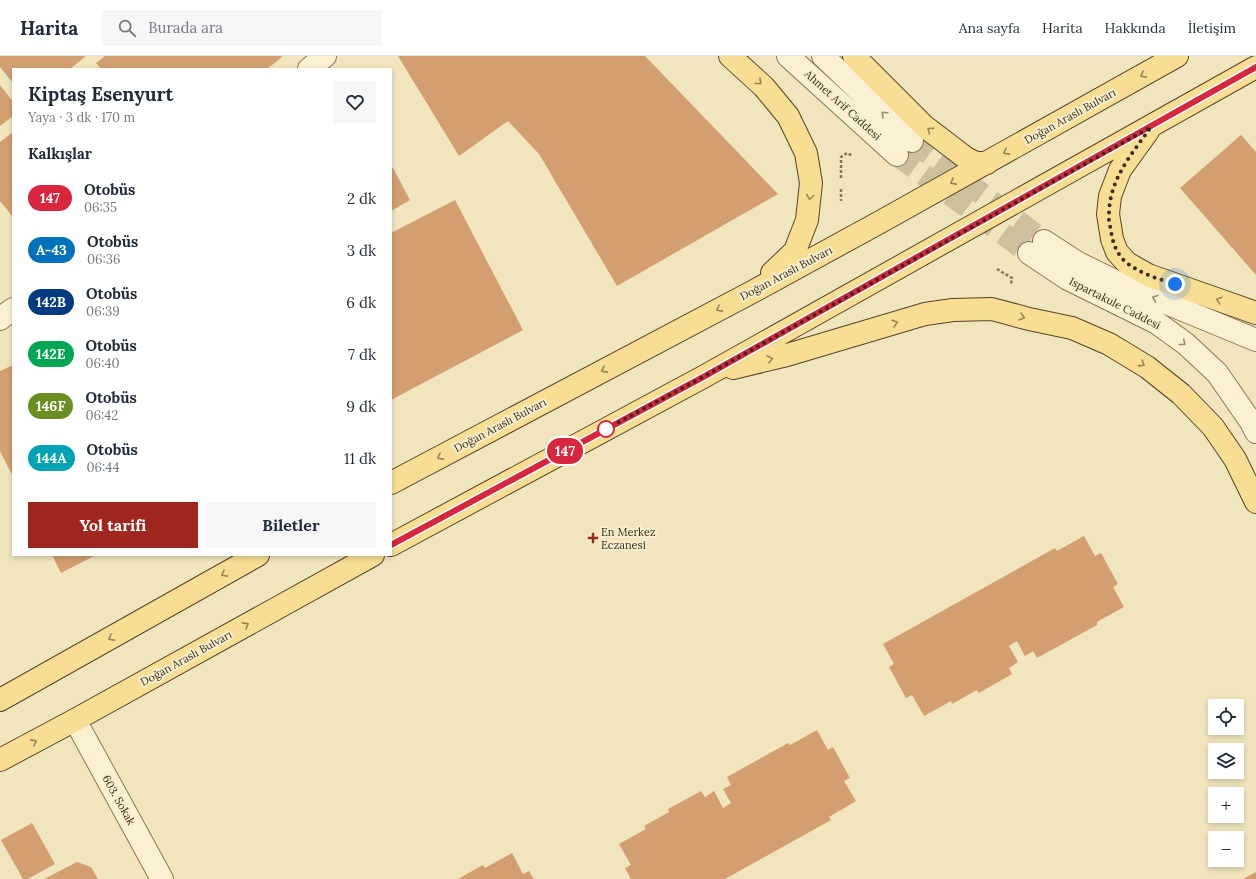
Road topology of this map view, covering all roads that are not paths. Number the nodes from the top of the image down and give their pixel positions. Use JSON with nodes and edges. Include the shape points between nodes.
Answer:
{"nodes":[{"id":1,"x":326,"y":56,"type":"edge"},
{"id":2,"x":730,"y":56,"type":"edge"},
{"id":3,"x":788,"y":56,"type":"edge"},
{"id":4,"x":823,"y":56,"type":"edge"},
{"id":5,"x":854,"y":56,"type":"edge"},
{"id":6,"x":1178,"y":56,"type":"edge"},
{"id":7,"x":310,"y":68,"type":"edge"},
{"id":8,"x":1256,"y":68,"type":"edge"},
{"id":9,"x":1151,"y":127,"type":"junction"},
{"id":10,"x":987,"y":163,"type":"junction"},
{"id":11,"x":754,"y":291,"type":"junction"},
{"id":12,"x":12,"y":310,"type":"edge"},
{"id":13,"x":1256,"y":313,"type":"edge"},
{"id":14,"x":0,"y":319,"type":"edge"},
{"id":15,"x":1256,"y":340,"type":"edge"},
{"id":16,"x":705,"y":376,"type":"junction"},
{"id":17,"x":1256,"y":432,"type":"edge"},
{"id":18,"x":392,"y":482,"type":"edge"},
{"id":19,"x":1256,"y":502,"type":"edge"},
{"id":20,"x":392,"y":544,"type":"edge"},
{"id":21,"x":256,"y":556,"type":"edge"},
{"id":22,"x":370,"y":556,"type":"edge"},
{"id":23,"x":0,"y":700,"type":"edge"},
{"id":24,"x":75,"y":720,"type":"junction"},
{"id":25,"x":0,"y":760,"type":"edge"},
{"id":26,"x":162,"y":879,"type":"edge"}],
"edges":[{"from":1,"to":7,"type":"street"},
{"from":2,"to":11,"type":"main road","one_way":true,"via":[[764,87],[788,116],[806,153],[812,183],[807,220],[794,251]]},
{"from":3,"to":4,"type":"street","name":"Ahmet Arif Caddesi","one_way":true,"via":[[905,148]]},
{"from":10,"to":5,"type":"main road","one_way":true,"via":[[976,163],[966,158],[924,126]]},
{"from":6,"to":10,"type":"main road","name":"Doğan Araslı Bulvarı","one_way":true},
{"from":8,"to":9,"type":"main road"},
{"from":13,"to":9,"type":"main road","one_way":true,"via":[[1148,275],[1128,263],[1117,252],[1108,214],[1110,196],[1120,170]]},
{"from":9,"to":16,"type":"main road"},
{"from":10,"to":11,"type":"main road","name":"Doğan Araslı Bulvarı","one_way":true},
{"from":11,"to":18,"type":"main road","name":"Doğan Araslı Bulvarı","one_way":true},
{"from":12,"to":14,"type":"street"},
{"from":15,"to":17,"type":"street","name":"Ispartakule Caddesi","one_way":true,"via":[[1037,247],[1068,279],[1157,323],[1186,344],[1217,373]]},
{"from":16,"to":19,"type":"main road","one_way":true,"via":[[787,355],[925,314],[992,309],[1072,328],[1109,344],[1147,367],[1181,394],[1213,427],[1235,459]]},
{"from":16,"to":20,"type":"main road"},
{"from":21,"to":23,"type":"main road","one_way":true},
{"from":24,"to":22,"type":"main road","name":"Doğan Araslı Bulvarı","one_way":true},
{"from":25,"to":24,"type":"main road","name":"Doğan Araslı Bulvarı","one_way":true},
{"from":24,"to":26,"type":"street","name":"603. Sokak"}]}
